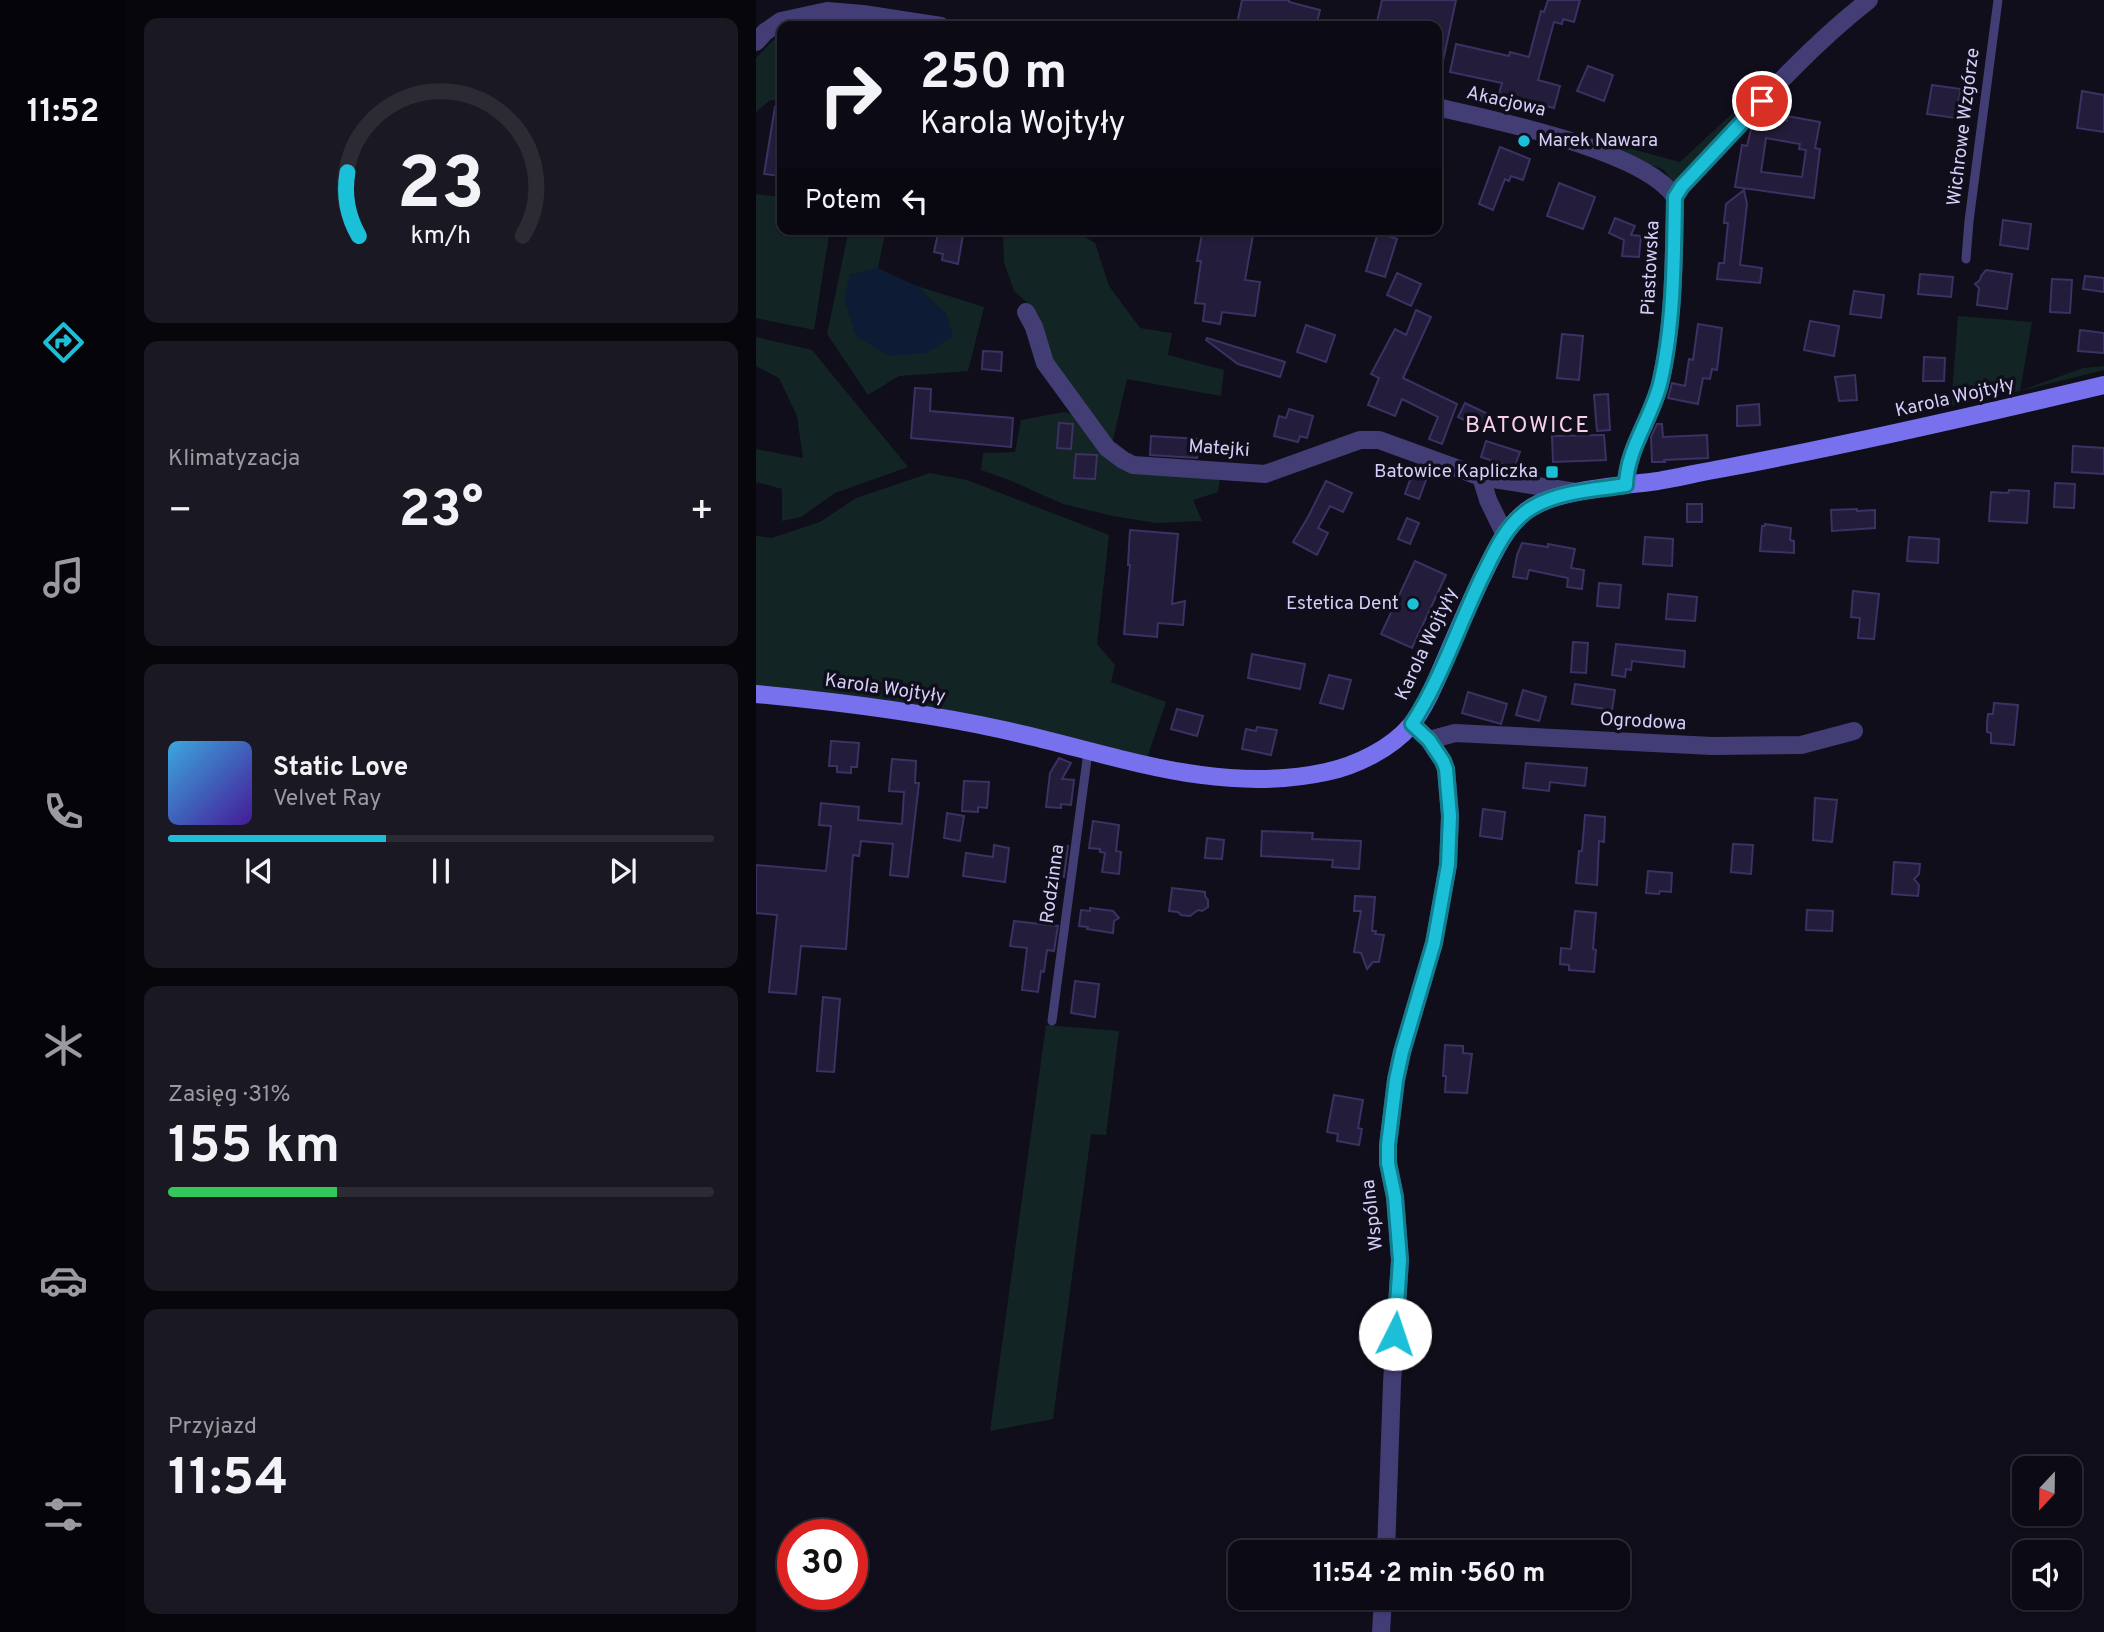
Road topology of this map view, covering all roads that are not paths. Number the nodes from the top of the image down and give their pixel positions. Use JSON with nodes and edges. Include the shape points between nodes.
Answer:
{"nodes":[{"id":1,"x":1869,"y":0,"type":"edge"},
{"id":2,"x":1998,"y":0,"type":"edge"},
{"id":3,"x":781,"y":21,"type":"edge"},
{"id":4,"x":908,"y":21,"type":"edge"},
{"id":5,"x":777,"y":24,"type":"edge"},
{"id":6,"x":756,"y":42,"type":"edge"},
{"id":7,"x":1442,"y":108,"type":"edge"},
{"id":8,"x":1675,"y":197,"type":"junction"},
{"id":9,"x":1966,"y":259,"type":"dead end"},
{"id":10,"x":1026,"y":312,"type":"dead end"},
{"id":11,"x":2104,"y":385,"type":"edge"},
{"id":12,"x":1481,"y":477,"type":"junction"},
{"id":13,"x":1626,"y":485,"type":"junction"},
{"id":14,"x":1579,"y":492,"type":"junction"},
{"id":15,"x":1505,"y":535,"type":"junction"},
{"id":16,"x":756,"y":694,"type":"edge"},
{"id":17,"x":1412,"y":724,"type":"junction"},
{"id":18,"x":1854,"y":731,"type":"dead end"},
{"id":19,"x":1429,"y":740,"type":"junction"},
{"id":20,"x":1088,"y":752,"type":"junction"},
{"id":21,"x":1052,"y":1021,"type":"dead end"},
{"id":22,"x":1386,"y":1540,"type":"edge"},
{"id":23,"x":1382,"y":1610,"type":"edge"},
{"id":24,"x":1381,"y":1632,"type":"edge"}],
"edges":[{"from":1,"to":8,"type":"street","name":"Piastowska","via":[[1797,65]]},
{"from":2,"to":9,"type":"lane","name":"Wichrowe Wzgórze"},
{"from":3,"to":4,"type":"street","via":[[827,11]]},
{"from":5,"to":6,"type":"street"},
{"from":7,"to":8,"type":"street","name":"Akacjowa","via":[[1550,134],[1611,156],[1657,178]]},
{"from":8,"to":13,"type":"street","name":"Piastowska","via":[[1672,293],[1662,374],[1629,461]]},
{"from":10,"to":12,"type":"street","name":"Matejki","via":[[1045,363],[1107,448],[1133,465],[1265,474],[1360,440],[1378,440]]},
{"from":11,"to":13,"type":"street","name":"Karola Wojtyły","via":[[1808,452]]},
{"from":12,"to":14,"type":"street","name":"Matejki"},
{"from":12,"to":15,"type":"street"},
{"from":13,"to":14,"type":"street","name":"Karola Wojtyły"},
{"from":14,"to":15,"type":"street","name":"Karola Wojtyły","via":[[1532,507]]},
{"from":15,"to":17,"type":"street","name":"Karola Wojtyły"},
{"from":16,"to":20,"type":"street","name":"Karola Wojtyły","via":[[963,722]]},
{"from":17,"to":19,"type":"street","name":"Wspólna"},
{"from":17,"to":20,"type":"street","name":"Karola Wojtyły","via":[[1386,746],[1349,766],[1307,776],[1218,779]]},
{"from":18,"to":19,"type":"street","name":"Ogrodowa","via":[[1801,745],[1712,746],[1455,733]]},
{"from":19,"to":22,"type":"street","name":"Wspólna","via":[[1446,769],[1448,865],[1434,943],[1396,1080],[1388,1145],[1400,1260]]},
{"from":20,"to":21,"type":"lane","name":"Rodzinna"},
{"from":23,"to":24,"type":"street"}]}
